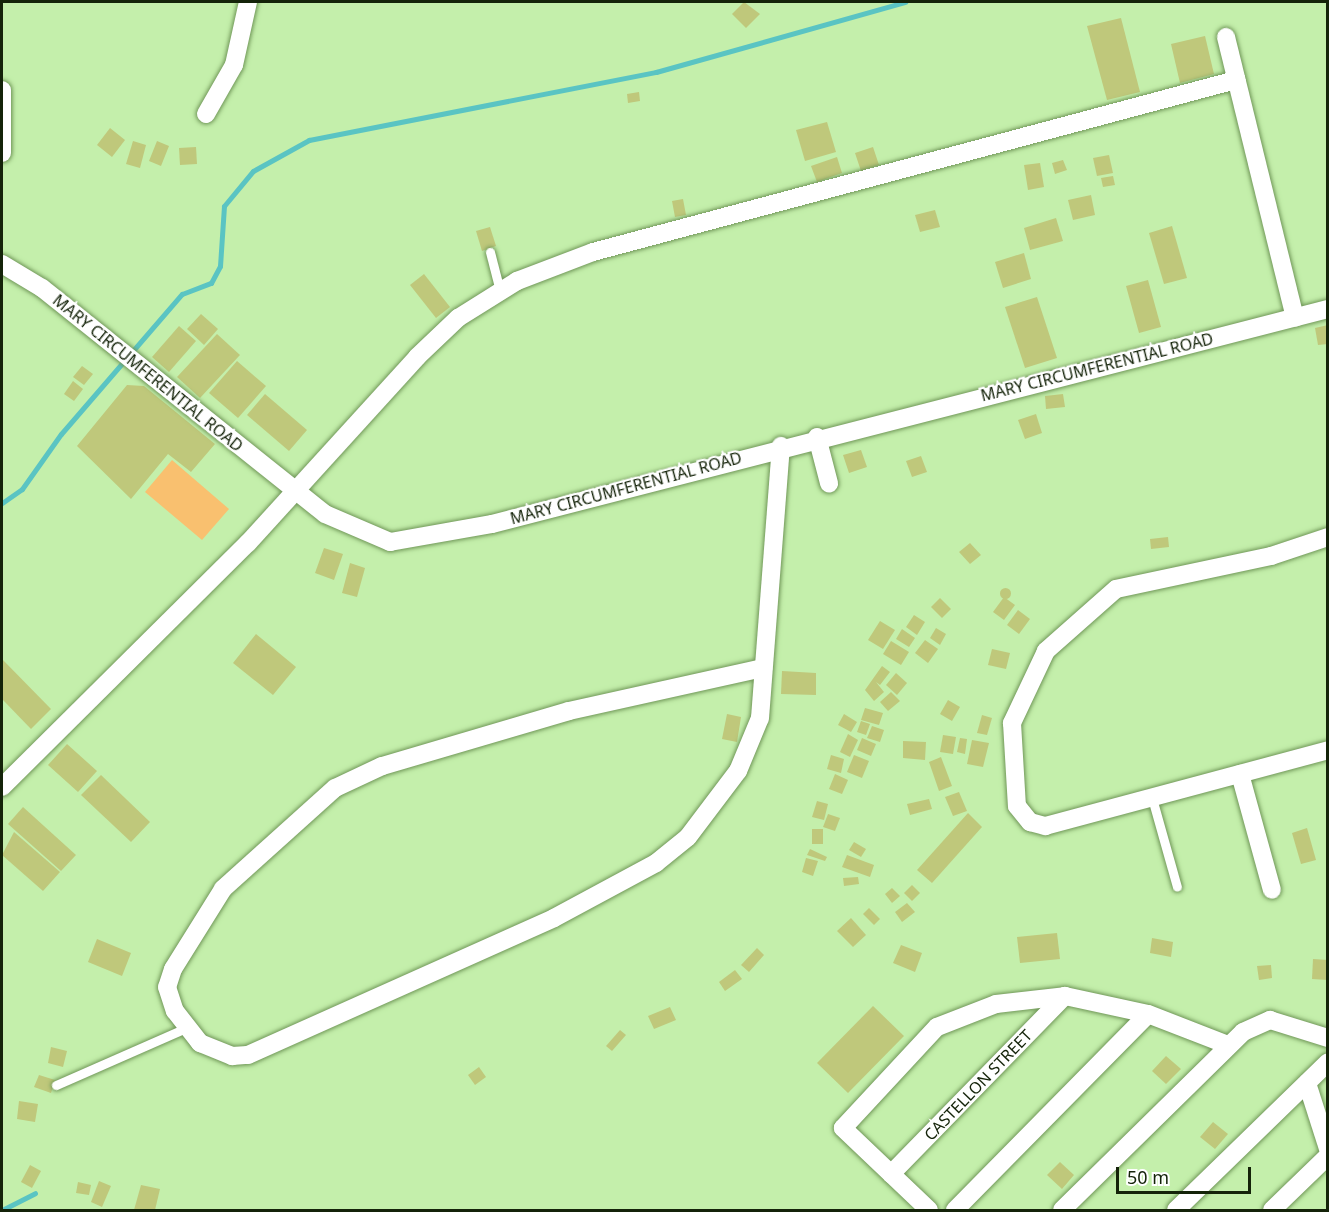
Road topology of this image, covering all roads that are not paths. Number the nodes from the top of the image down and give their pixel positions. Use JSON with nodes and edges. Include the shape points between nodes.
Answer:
{"nodes":[{"id":1,"x":248,"y":2,"type":"edge"},
{"id":2,"x":1226,"y":37,"type":"dead end"},
{"id":3,"x":1236,"y":80,"type":"junction"},
{"id":4,"x":2,"y":90,"type":"edge"},
{"id":5,"x":206,"y":114,"type":"dead end"},
{"id":6,"x":2,"y":153,"type":"edge"},
{"id":7,"x":490,"y":252,"type":"dead end"},
{"id":8,"x":2,"y":264,"type":"edge"},
{"id":9,"x":500,"y":291,"type":"junction"},
{"id":10,"x":1328,"y":309,"type":"edge"},
{"id":11,"x":1295,"y":318,"type":"junction"},
{"id":12,"x":817,"y":437,"type":"junction"},
{"id":13,"x":781,"y":446,"type":"junction"},
{"id":14,"x":829,"y":483,"type":"dead end"},
{"id":15,"x":294,"y":492,"type":"junction"},
{"id":16,"x":1328,"y":537,"type":"edge"},
{"id":17,"x":763,"y":668,"type":"junction"},
{"id":18,"x":1328,"y":750,"type":"edge"},
{"id":19,"x":1240,"y":774,"type":"junction"},
{"id":20,"x":2,"y":787,"type":"edge"},
{"id":21,"x":1152,"y":798,"type":"junction"},
{"id":22,"x":1177,"y":887,"type":"dead end"},
{"id":23,"x":1272,"y":890,"type":"dead end"},
{"id":24,"x":1065,"y":996,"type":"junction"},
{"id":25,"x":1148,"y":1014,"type":"junction"},
{"id":26,"x":186,"y":1028,"type":"junction"},
{"id":27,"x":1328,"y":1038,"type":"edge"},
{"id":28,"x":1228,"y":1045,"type":"junction"},
{"id":29,"x":1328,"y":1062,"type":"edge"},
{"id":30,"x":1307,"y":1083,"type":"junction"},
{"id":31,"x":56,"y":1085,"type":"dead end"},
{"id":32,"x":1328,"y":1149,"type":"edge"},
{"id":33,"x":1328,"y":1156,"type":"edge"},
{"id":34,"x":891,"y":1174,"type":"junction"},
{"id":35,"x":929,"y":1210,"type":"edge"},
{"id":36,"x":955,"y":1210,"type":"edge"},
{"id":37,"x":1062,"y":1210,"type":"edge"},
{"id":38,"x":1176,"y":1210,"type":"edge"},
{"id":39,"x":1272,"y":1210,"type":"edge"}],
"edges":[{"from":1,"to":5,"type":"street","via":[[234,65]]},
{"from":2,"to":3,"type":"street"},
{"from":3,"to":9,"type":"street","via":[[575,257]]},
{"from":3,"to":11,"type":"street"},
{"from":4,"to":6,"type":"street"},
{"from":7,"to":9,"type":"lane"},
{"from":8,"to":15,"type":"street","name":"MARY CIRCUMFERENTIAL ROAD","via":[[42,288]]},
{"from":9,"to":15,"type":"street","via":[[458,318],[417,357]]},
{"from":10,"to":11,"type":"street","name":"MARY CIRCUMFERENTIAL ROAD"},
{"from":11,"to":12,"type":"street","name":"MARY CIRCUMFERENTIAL ROAD"},
{"from":12,"to":13,"type":"street","name":"MARY CIRCUMFERENTIAL ROAD"},
{"from":12,"to":14,"type":"street"},
{"from":13,"to":15,"type":"street","name":"MARY CIRCUMFERENTIAL ROAD","via":[[492,524],[403,541],[358,531]]},
{"from":13,"to":17,"type":"street"},
{"from":15,"to":20,"type":"street"},
{"from":16,"to":21,"type":"street","via":[[1271,556],[1116,589],[1046,651],[1012,723],[1017,807],[1024,817],[1045,826]]},
{"from":17,"to":26,"type":"street","via":[[760,718],[738,771],[714,809],[656,863],[554,918],[248,1055],[232,1056],[200,1042]]},
{"from":17,"to":26,"type":"street","via":[[569,711],[382,766],[335,788],[223,889],[173,969],[167,987]]},
{"from":18,"to":19,"type":"street"},
{"from":19,"to":21,"type":"street"},
{"from":19,"to":23,"type":"street"},
{"from":21,"to":22,"type":"lane"},
{"from":24,"to":25,"type":"street"},
{"from":24,"to":34,"type":"street","name":"CASTELLON STREET"},
{"from":24,"to":34,"type":"street","via":[[996,1004],[937,1028],[843,1128]]},
{"from":25,"to":28,"type":"street"},
{"from":25,"to":36,"type":"street"},
{"from":26,"to":31,"type":"lane"},
{"from":27,"to":28,"type":"street","via":[[1270,1020]]},
{"from":28,"to":37,"type":"street"},
{"from":29,"to":30,"type":"street"},
{"from":30,"to":32,"type":"street"},
{"from":30,"to":38,"type":"street"},
{"from":33,"to":39,"type":"street"},
{"from":34,"to":35,"type":"street"}]}
